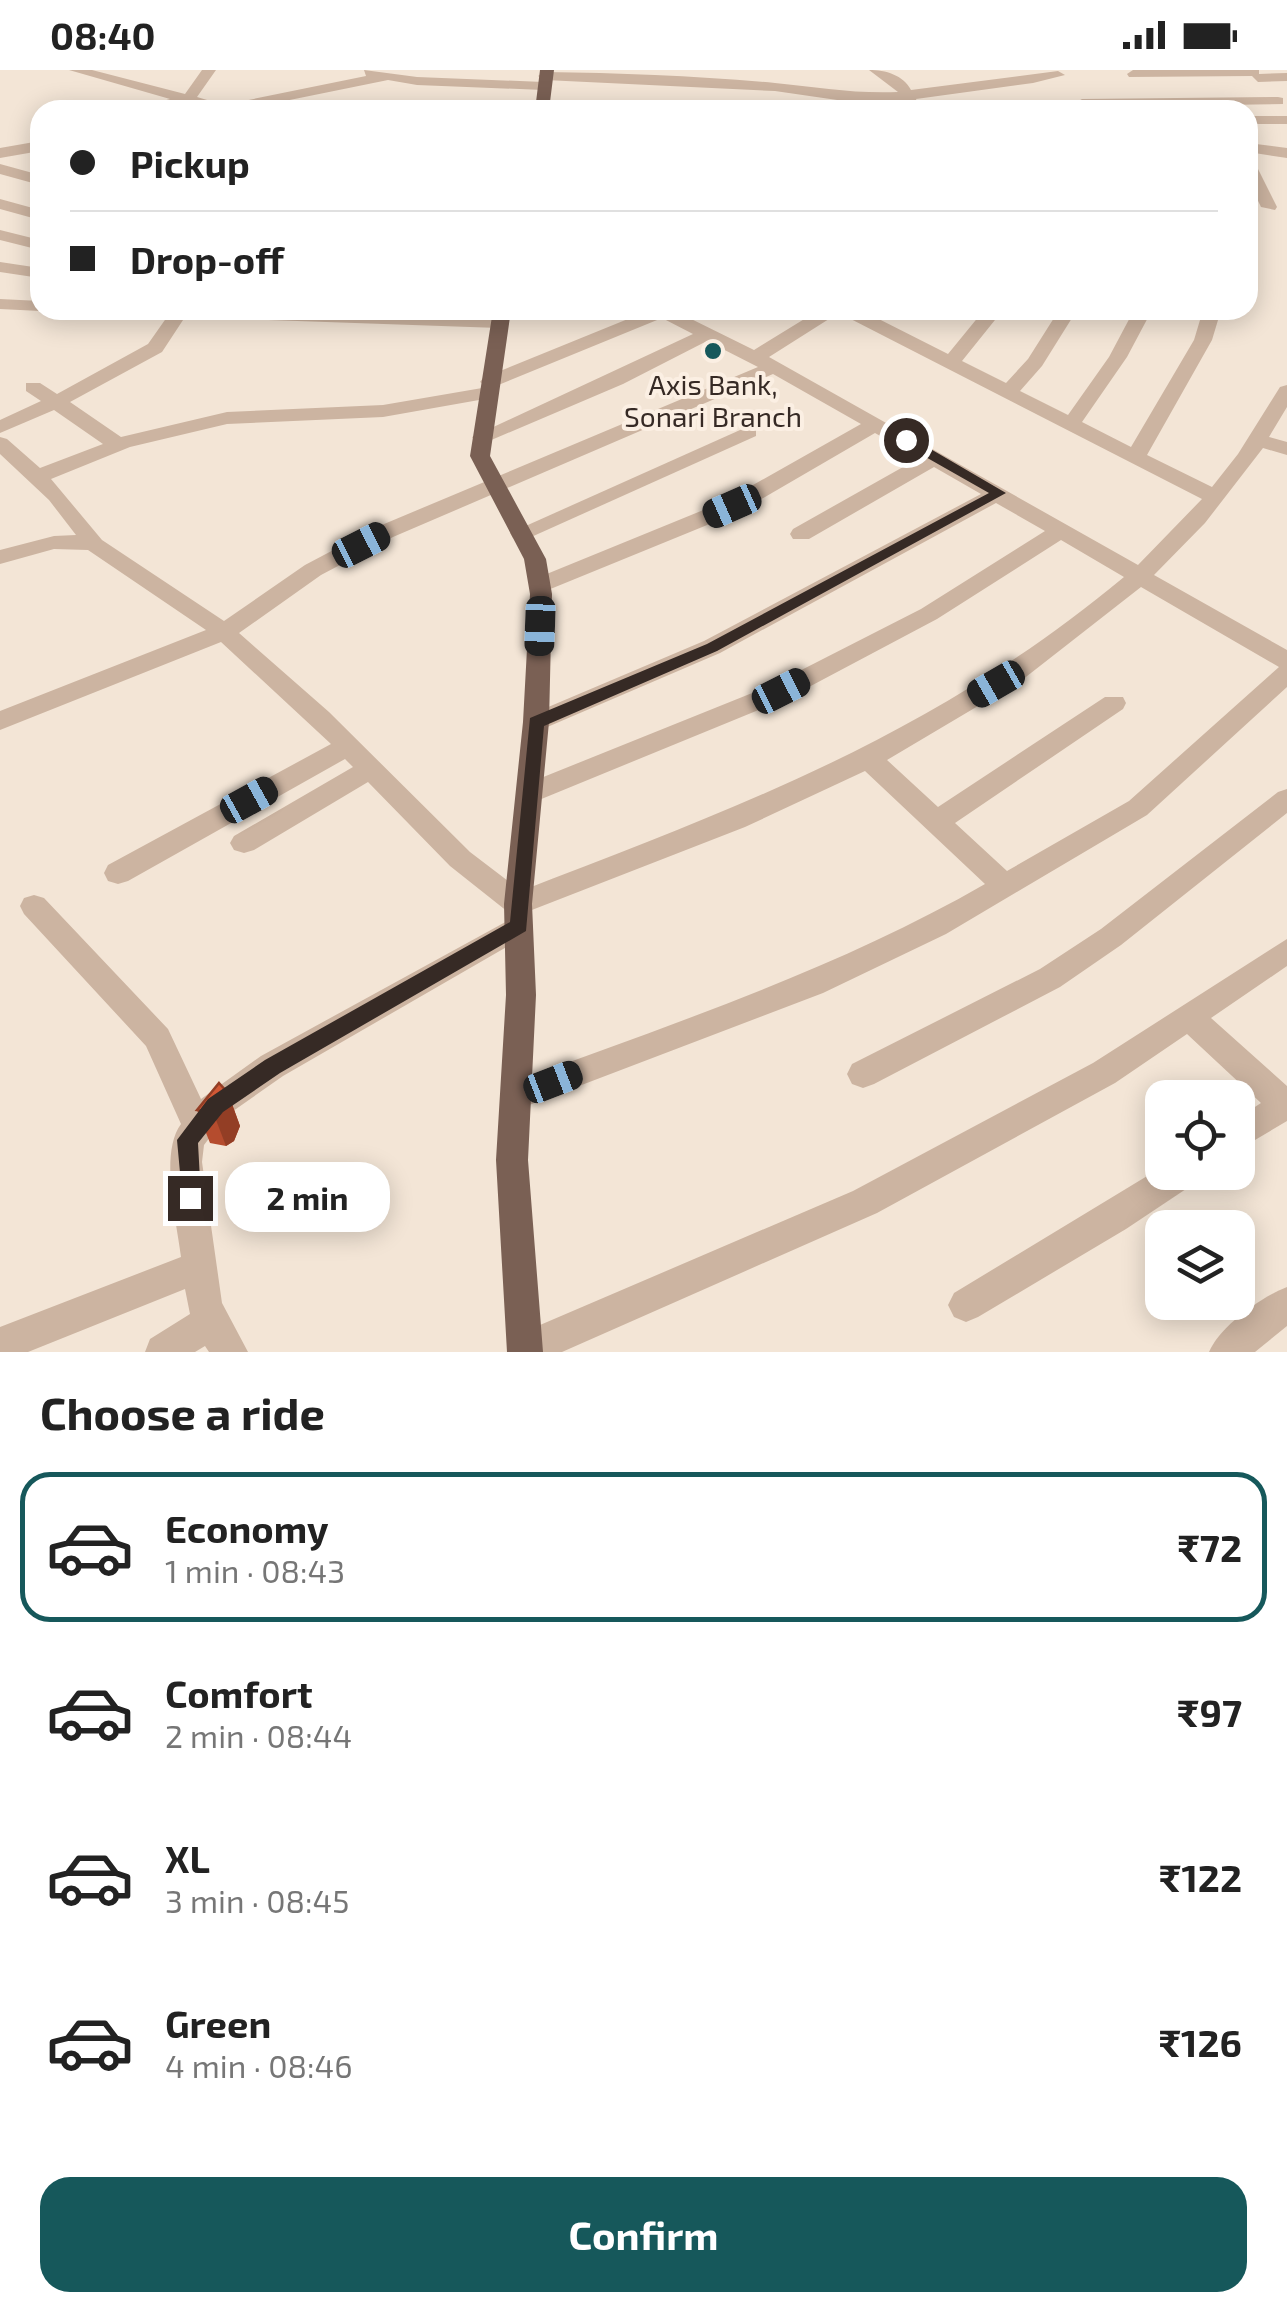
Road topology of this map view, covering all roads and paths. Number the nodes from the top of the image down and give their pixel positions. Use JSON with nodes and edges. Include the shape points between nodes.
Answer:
{"nodes":[{"id":1,"x":76,"y":70,"type":"edge"},
{"id":2,"x":210,"y":70,"type":"edge"},
{"id":3,"x":358,"y":70,"type":"edge"},
{"id":4,"x":438,"y":70,"type":"edge"},
{"id":5,"x":876,"y":70,"type":"edge"},
{"id":6,"x":910,"y":70,"type":"edge"},
{"id":7,"x":1254,"y":73,"type":"edge"},
{"id":8,"x":1134,"y":74,"type":"dead end"},
{"id":9,"x":1287,"y":77,"type":"edge"},
{"id":10,"x":392,"y":78,"type":"junction"},
{"id":11,"x":545,"y":78,"type":"edge"},
{"id":12,"x":895,"y":80,"type":"junction"},
{"id":13,"x":1070,"y":90,"type":"edge"},
{"id":14,"x":908,"y":93,"type":"junction"},
{"id":15,"x":188,"y":100,"type":"joint"},
{"id":16,"x":271,"y":100,"type":"edge"},
{"id":17,"x":910,"y":100,"type":"edge"},
{"id":18,"x":1195,"y":100,"type":"edge"},
{"id":19,"x":1258,"y":105,"type":"edge"},
{"id":20,"x":1283,"y":107,"type":"edge"},
{"id":21,"x":1258,"y":120,"type":"edge"},
{"id":22,"x":1287,"y":120,"type":"edge"},
{"id":23,"x":30,"y":149,"type":"edge"},
{"id":24,"x":1287,"y":153,"type":"edge"},
{"id":25,"x":0,"y":154,"type":"edge"},
{"id":26,"x":1258,"y":154,"type":"edge"},
{"id":27,"x":0,"y":170,"type":"edge"},
{"id":28,"x":1258,"y":172,"type":"edge"},
{"id":29,"x":30,"y":178,"type":"edge"},
{"id":30,"x":0,"y":204,"type":"edge"},
{"id":31,"x":1278,"y":208,"type":"edge"},
{"id":32,"x":30,"y":212,"type":"edge"},
{"id":33,"x":0,"y":235,"type":"edge"},
{"id":34,"x":30,"y":242,"type":"edge"},
{"id":35,"x":0,"y":267,"type":"edge"},
{"id":36,"x":30,"y":272,"type":"edge"},
{"id":37,"x":0,"y":304,"type":"edge"},
{"id":38,"x":30,"y":306,"type":"edge"},
{"id":39,"x":183,"y":320,"type":"edge"},
{"id":40,"x":499,"y":320,"type":"edge"},
{"id":41,"x":640,"y":320,"type":"edge"},
{"id":42,"x":678,"y":320,"type":"edge"},
{"id":43,"x":819,"y":320,"type":"edge"},
{"id":44,"x":867,"y":320,"type":"edge"},
{"id":45,"x":986,"y":320,"type":"edge"},
{"id":46,"x":1062,"y":320,"type":"edge"},
{"id":47,"x":1137,"y":320,"type":"edge"},
{"id":48,"x":1209,"y":320,"type":"edge"},
{"id":49,"x":706,"y":334,"type":"junction"},
{"id":50,"x":764,"y":362,"type":"junction"},
{"id":51,"x":951,"y":362,"type":"junction"},
{"id":52,"x":33,"y":386,"type":"dead end"},
{"id":53,"x":490,"y":388,"type":"junction"},
{"id":54,"x":1287,"y":391,"type":"edge"},
{"id":55,"x":1010,"y":392,"type":"junction"},
{"id":56,"x":56,"y":402,"type":"junction"},
{"id":57,"x":876,"y":424,"type":"junction"},
{"id":58,"x":1071,"y":424,"type":"junction"},
{"id":59,"x":0,"y":427,"type":"edge"},
{"id":60,"x":749,"y":432,"type":"dead end"},
{"id":61,"x":482,"y":436,"type":"junction"},
{"id":62,"x":1262,"y":441,"type":"junction"},
{"id":63,"x":0,"y":443,"type":"edge"},
{"id":64,"x":118,"y":445,"type":"junction"},
{"id":65,"x":1287,"y":449,"type":"edge"},
{"id":66,"x":936,"y":457,"type":"junction"},
{"id":67,"x":1135,"y":457,"type":"junction"},
{"id":68,"x":37,"y":476,"type":"junction"},
{"id":69,"x":493,"y":484,"type":"junction"},
{"id":70,"x":999,"y":493,"type":"junction"},
{"id":71,"x":1214,"y":498,"type":"junction"},
{"id":72,"x":1062,"y":530,"type":"junction"},
{"id":73,"x":520,"y":533,"type":"junction"},
{"id":74,"x":801,"y":534,"type":"dead end"},
{"id":75,"x":92,"y":542,"type":"junction"},
{"id":76,"x":0,"y":557,"type":"edge"},
{"id":77,"x":1142,"y":577,"type":"junction"},
{"id":78,"x":540,"y":585,"type":"junction"},
{"id":79,"x":224,"y":632,"type":"junction"},
{"id":80,"x":1287,"y":661,"type":"edge"},
{"id":81,"x":1287,"y":674,"type":"edge"},
{"id":82,"x":1114,"y":703,"type":"dead end"},
{"id":83,"x":0,"y":721,"type":"edge"},
{"id":84,"x":536,"y":722,"type":"junction"},
{"id":85,"x":348,"y":746,"type":"junction"},
{"id":86,"x":868,"y":758,"type":"junction"},
{"id":87,"x":370,"y":769,"type":"junction"},
{"id":88,"x":530,"y":793,"type":"junction"},
{"id":89,"x":1287,"y":799,"type":"edge"},
{"id":90,"x":936,"y":822,"type":"junction"},
{"id":91,"x":244,"y":843,"type":"dead end"},
{"id":92,"x":118,"y":873,"type":"dead end"},
{"id":93,"x":1006,"y":887,"type":"junction"},
{"id":94,"x":34,"y":906,"type":"dead end"},
{"id":95,"x":518,"y":915,"type":"junction"},
{"id":96,"x":1287,"y":951,"type":"edge"},
{"id":97,"x":1190,"y":1017,"type":"junction"},
{"id":98,"x":863,"y":1074,"type":"dead end"},
{"id":99,"x":516,"y":1096,"type":"junction"},
{"id":100,"x":1286,"y":1104,"type":"edge"},
{"id":101,"x":197,"y":1124,"type":"junction"},
{"id":102,"x":1255,"y":1125,"type":"edge"},
{"id":103,"x":1156,"y":1190,"type":"edge"},
{"id":104,"x":199,"y":1267,"type":"junction"},
{"id":105,"x":1287,"y":1304,"type":"edge"},
{"id":106,"x":966,"y":1305,"type":"dead end"},
{"id":107,"x":210,"y":1322,"type":"junction"},
{"id":108,"x":0,"y":1345,"type":"edge"},
{"id":109,"x":525,"y":1351,"type":"edge"},
{"id":110,"x":164,"y":1352,"type":"edge"},
{"id":111,"x":230,"y":1352,"type":"edge"},
{"id":112,"x":1227,"y":1352,"type":"edge"}],
"edges":[{"from":1,"to":15,"type":"street"},
{"from":2,"to":15,"type":"street"},
{"from":3,"to":10,"type":"street"},
{"from":4,"to":10,"type":"street"},
{"from":5,"to":12,"type":"street"},
{"from":6,"to":12,"type":"street"},
{"from":7,"to":8,"type":"street"},
{"from":7,"to":9,"type":"street"},
{"from":7,"to":20,"type":"street"},
{"from":10,"to":11,"type":"street"},
{"from":10,"to":16,"type":"street"},
{"from":11,"to":14,"type":"street","via":[[631,77],[731,92],[844,97]]},
{"from":12,"to":14,"type":"street"},
{"from":13,"to":14,"type":"street"},
{"from":13,"to":18,"type":"street"},
{"from":14,"to":17,"type":"street"},
{"from":19,"to":20,"type":"street"},
{"from":21,"to":22,"type":"street"},
{"from":23,"to":25,"type":"street"},
{"from":24,"to":26,"type":"street"},
{"from":27,"to":29,"type":"street"},
{"from":28,"to":31,"type":"street"},
{"from":30,"to":32,"type":"street"},
{"from":33,"to":34,"type":"street"},
{"from":35,"to":36,"type":"street"},
{"from":37,"to":38,"type":"street"},
{"from":39,"to":56,"type":"street","via":[[155,348]]},
{"from":40,"to":53,"type":"main road"},
{"from":41,"to":53,"type":"street"},
{"from":42,"to":49,"type":"street"},
{"from":43,"to":50,"type":"street"},
{"from":44,"to":51,"type":"street"},
{"from":45,"to":51,"type":"street"},
{"from":46,"to":55,"type":"street"},
{"from":47,"to":58,"type":"street"},
{"from":48,"to":67,"type":"street"},
{"from":49,"to":50,"type":"street"},
{"from":49,"to":61,"type":"street"},
{"from":50,"to":57,"type":"street"},
{"from":50,"to":69,"type":"street","via":[[580,451]]},
{"from":51,"to":55,"type":"street"},
{"from":52,"to":56,"type":"street"},
{"from":53,"to":61,"type":"main road"},
{"from":53,"to":64,"type":"street","via":[[383,411],[227,418]]},
{"from":54,"to":62,"type":"street"},
{"from":55,"to":58,"type":"street"},
{"from":56,"to":59,"type":"street"},
{"from":56,"to":64,"type":"street"},
{"from":57,"to":66,"type":"street"},
{"from":57,"to":78,"type":"street","via":[[732,506]]},
{"from":58,"to":67,"type":"street"},
{"from":60,"to":73,"type":"street"},
{"from":61,"to":69,"type":"main road","via":[[480,456]]},
{"from":62,"to":65,"type":"street"},
{"from":62,"to":71,"type":"street"},
{"from":63,"to":68,"type":"street"},
{"from":64,"to":68,"type":"street"},
{"from":66,"to":70,"type":"street"},
{"from":66,"to":74,"type":"street"},
{"from":67,"to":71,"type":"street"},
{"from":68,"to":75,"type":"street"},
{"from":69,"to":73,"type":"main road"},
{"from":69,"to":79,"type":"street","via":[[313,570]]},
{"from":70,"to":72,"type":"street"},
{"from":70,"to":84,"type":"street","via":[[712,647]]},
{"from":71,"to":77,"type":"street"},
{"from":72,"to":77,"type":"street"},
{"from":72,"to":88,"type":"street","via":[[928,614],[781,691]]},
{"from":73,"to":78,"type":"main road"},
{"from":75,"to":76,"type":"street","via":[[71,540]]},
{"from":75,"to":79,"type":"street"},
{"from":77,"to":80,"type":"street"},
{"from":77,"to":86,"type":"street","via":[[1028,665]]},
{"from":78,"to":84,"type":"main road"},
{"from":79,"to":83,"type":"street"},
{"from":79,"to":85,"type":"street"},
{"from":81,"to":93,"type":"street","via":[[1138,808]]},
{"from":82,"to":90,"type":"street"},
{"from":84,"to":88,"type":"main road"},
{"from":85,"to":87,"type":"street"},
{"from":85,"to":92,"type":"street"},
{"from":86,"to":90,"type":"street"},
{"from":86,"to":95,"type":"street"},
{"from":87,"to":91,"type":"street"},
{"from":87,"to":95,"type":"street"},
{"from":88,"to":95,"type":"main road"},
{"from":89,"to":98,"type":"street","via":[[1050,978]]},
{"from":90,"to":93,"type":"street"},
{"from":93,"to":99,"type":"street","via":[[812,984]]},
{"from":94,"to":101,"type":"street","via":[[157,1038]]},
{"from":95,"to":99,"type":"main road"},
{"from":95,"to":101,"type":"street","via":[[272,1066]]},
{"from":96,"to":97,"type":"street"},
{"from":97,"to":100,"type":"street"},
{"from":97,"to":109,"type":"street","via":[[1104,1072],[865,1202]]},
{"from":99,"to":109,"type":"main road","via":[[512,1160]]},
{"from":100,"to":102,"type":"street"},
{"from":101,"to":104,"type":"street","via":[[186,1162]]},
{"from":103,"to":106,"type":"street"},
{"from":104,"to":107,"type":"street"},
{"from":104,"to":108,"type":"street"},
{"from":105,"to":112,"type":"street"},
{"from":107,"to":110,"type":"street"},
{"from":107,"to":111,"type":"street"}]}
